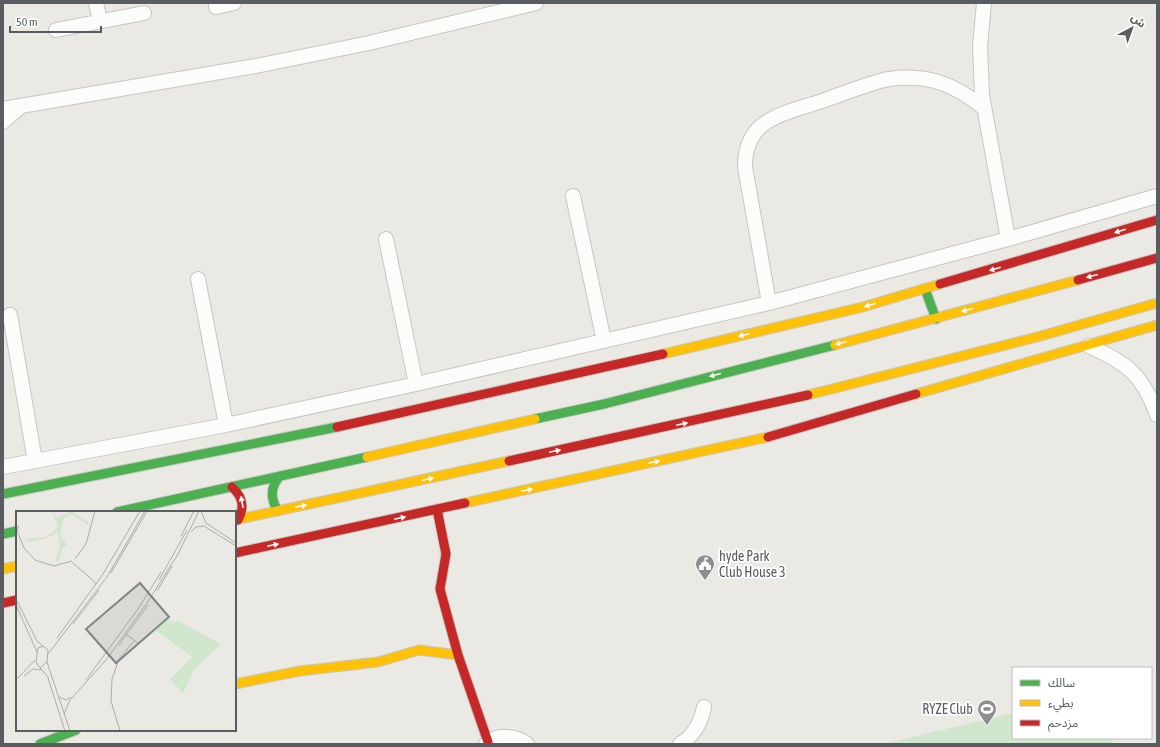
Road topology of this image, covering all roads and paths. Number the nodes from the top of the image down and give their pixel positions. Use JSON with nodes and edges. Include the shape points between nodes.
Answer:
{"nodes":[{"id":1,"x":96,"y":3,"type":"edge"},
{"id":2,"x":234,"y":3,"type":"edge"},
{"id":3,"x":536,"y":3,"type":"edge"},
{"id":4,"x":984,"y":3,"type":"edge"},
{"id":5,"x":216,"y":7,"type":"dead end"},
{"id":6,"x":144,"y":12,"type":"dead end"},
{"id":7,"x":100,"y":21,"type":"junction"},
{"id":8,"x":56,"y":30,"type":"dead end"},
{"id":9,"x":21,"y":106,"type":"junction"},
{"id":10,"x":984,"y":108,"type":"junction"},
{"id":11,"x":3,"y":109,"type":"edge"},
{"id":12,"x":3,"y":122,"type":"edge"},
{"id":13,"x":573,"y":196,"type":"dead end"},
{"id":14,"x":1157,"y":196,"type":"edge"},
{"id":15,"x":1157,"y":220,"type":"edge"},
{"id":16,"x":386,"y":239,"type":"dead end"},
{"id":17,"x":1008,"y":239,"type":"junction"},
{"id":18,"x":1157,"y":258,"type":"edge"},
{"id":19,"x":198,"y":279,"type":"dead end"},
{"id":20,"x":925,"y":289,"type":"junction"},
{"id":21,"x":1157,"y":302,"type":"edge"},
{"id":22,"x":769,"y":303,"type":"junction"},
{"id":23,"x":10,"y":315,"type":"dead end"},
{"id":24,"x":936,"y":319,"type":"junction"},
{"id":25,"x":1157,"y":325,"type":"edge"},
{"id":26,"x":604,"y":341,"type":"junction"},
{"id":27,"x":1106,"y":341,"type":"junction"},
{"id":28,"x":1088,"y":346,"type":"junction"},
{"id":29,"x":1040,"y":348,"type":"junction"},
{"id":30,"x":416,"y":384,"type":"junction"},
{"id":31,"x":1157,"y":393,"type":"edge"},
{"id":32,"x":1157,"y":415,"type":"edge"},
{"id":33,"x":226,"y":425,"type":"junction"},
{"id":34,"x":35,"y":461,"type":"junction"},
{"id":35,"x":3,"y":467,"type":"edge"},
{"id":36,"x":280,"y":476,"type":"junction"},
{"id":37,"x":232,"y":487,"type":"junction"},
{"id":38,"x":3,"y":494,"type":"edge"},
{"id":39,"x":437,"y":509,"type":"junction"},
{"id":40,"x":122,"y":511,"type":"edge"},
{"id":41,"x":278,"y":511,"type":"junction"},
{"id":42,"x":237,"y":520,"type":"edge"},
{"id":43,"x":16,"y":531,"type":"edge"},
{"id":44,"x":3,"y":534,"type":"edge"},
{"id":45,"x":236,"y":553,"type":"edge"},
{"id":46,"x":16,"y":566,"type":"edge"},
{"id":47,"x":3,"y":569,"type":"edge"},
{"id":48,"x":16,"y":600,"type":"edge"},
{"id":49,"x":3,"y":603,"type":"edge"},
{"id":50,"x":458,"y":655,"type":"junction"},
{"id":51,"x":236,"y":684,"type":"edge"},
{"id":52,"x":704,"y":707,"type":"dead end"},
{"id":53,"x":73,"y":731,"type":"edge"},
{"id":54,"x":487,"y":743,"type":"edge"},
{"id":55,"x":40,"y":744,"type":"edge"},
{"id":56,"x":527,"y":744,"type":"edge"},
{"id":57,"x":680,"y":744,"type":"edge"}],
"edges":[{"from":1,"to":7,"type":"street"},
{"from":2,"to":5,"type":"street"},
{"from":3,"to":9,"type":"street","via":[[369,43],[256,66]]},
{"from":4,"to":10,"type":"street","via":[[980,52]]},
{"from":6,"to":7,"type":"street"},
{"from":7,"to":8,"type":"street"},
{"from":9,"to":11,"type":"street"},
{"from":9,"to":12,"type":"street"},
{"from":10,"to":17,"type":"street"},
{"from":10,"to":22,"type":"street","via":[[953,87],[917,78],[898,78],[863,87],[775,118],[758,129],[747,147],[745,167]]},
{"from":13,"to":26,"type":"street"},
{"from":14,"to":17,"type":"street"},
{"from":15,"to":20,"type":"street","one_way":true},
{"from":16,"to":30,"type":"street"},
{"from":17,"to":22,"type":"street"},
{"from":18,"to":24,"type":"street","one_way":true},
{"from":19,"to":33,"type":"street"},
{"from":20,"to":24,"type":"street"},
{"from":20,"to":38,"type":"street","one_way":true,"via":[[864,307],[408,412]]},
{"from":21,"to":29,"type":"street"},
{"from":22,"to":26,"type":"street"},
{"from":23,"to":34,"type":"street"},
{"from":24,"to":36,"type":"street","one_way":true,"via":[[604,404]]},
{"from":25,"to":27,"type":"street"},
{"from":26,"to":30,"type":"street"},
{"from":27,"to":28,"type":"street"},
{"from":27,"to":31,"type":"street","via":[[1144,373]]},
{"from":28,"to":29,"type":"street"},
{"from":28,"to":32,"type":"street","via":[[1131,370],[1144,385]]},
{"from":39,"to":29,"type":"street","one_way":true,"via":[[775,431]]},
{"from":41,"to":29,"type":"street","one_way":true,"via":[[769,409]]},
{"from":30,"to":33,"type":"street"},
{"from":33,"to":34,"type":"street"},
{"from":34,"to":35,"type":"street"},
{"from":36,"to":37,"type":"street"},
{"from":36,"to":41,"type":"street","via":[[274,482],[271,493],[273,505]]},
{"from":37,"to":40,"type":"street"},
{"from":42,"to":37,"type":"street","one_way":true,"via":[[244,505],[238,491]]},
{"from":45,"to":39,"type":"street","one_way":true},
{"from":39,"to":50,"type":"street","via":[[446,554],[440,589]]},
{"from":41,"to":42,"type":"street"},
{"from":43,"to":44,"type":"street"},
{"from":46,"to":47,"type":"street"},
{"from":48,"to":49,"type":"street"},
{"from":50,"to":51,"type":"street","via":[[419,650],[378,662]]},
{"from":50,"to":54,"type":"street"},
{"from":52,"to":57,"type":"street","via":[[695,730]]},
{"from":53,"to":55,"type":"street"},
{"from":54,"to":56,"type":"street","via":[[499,737],[511,737]]}]}
